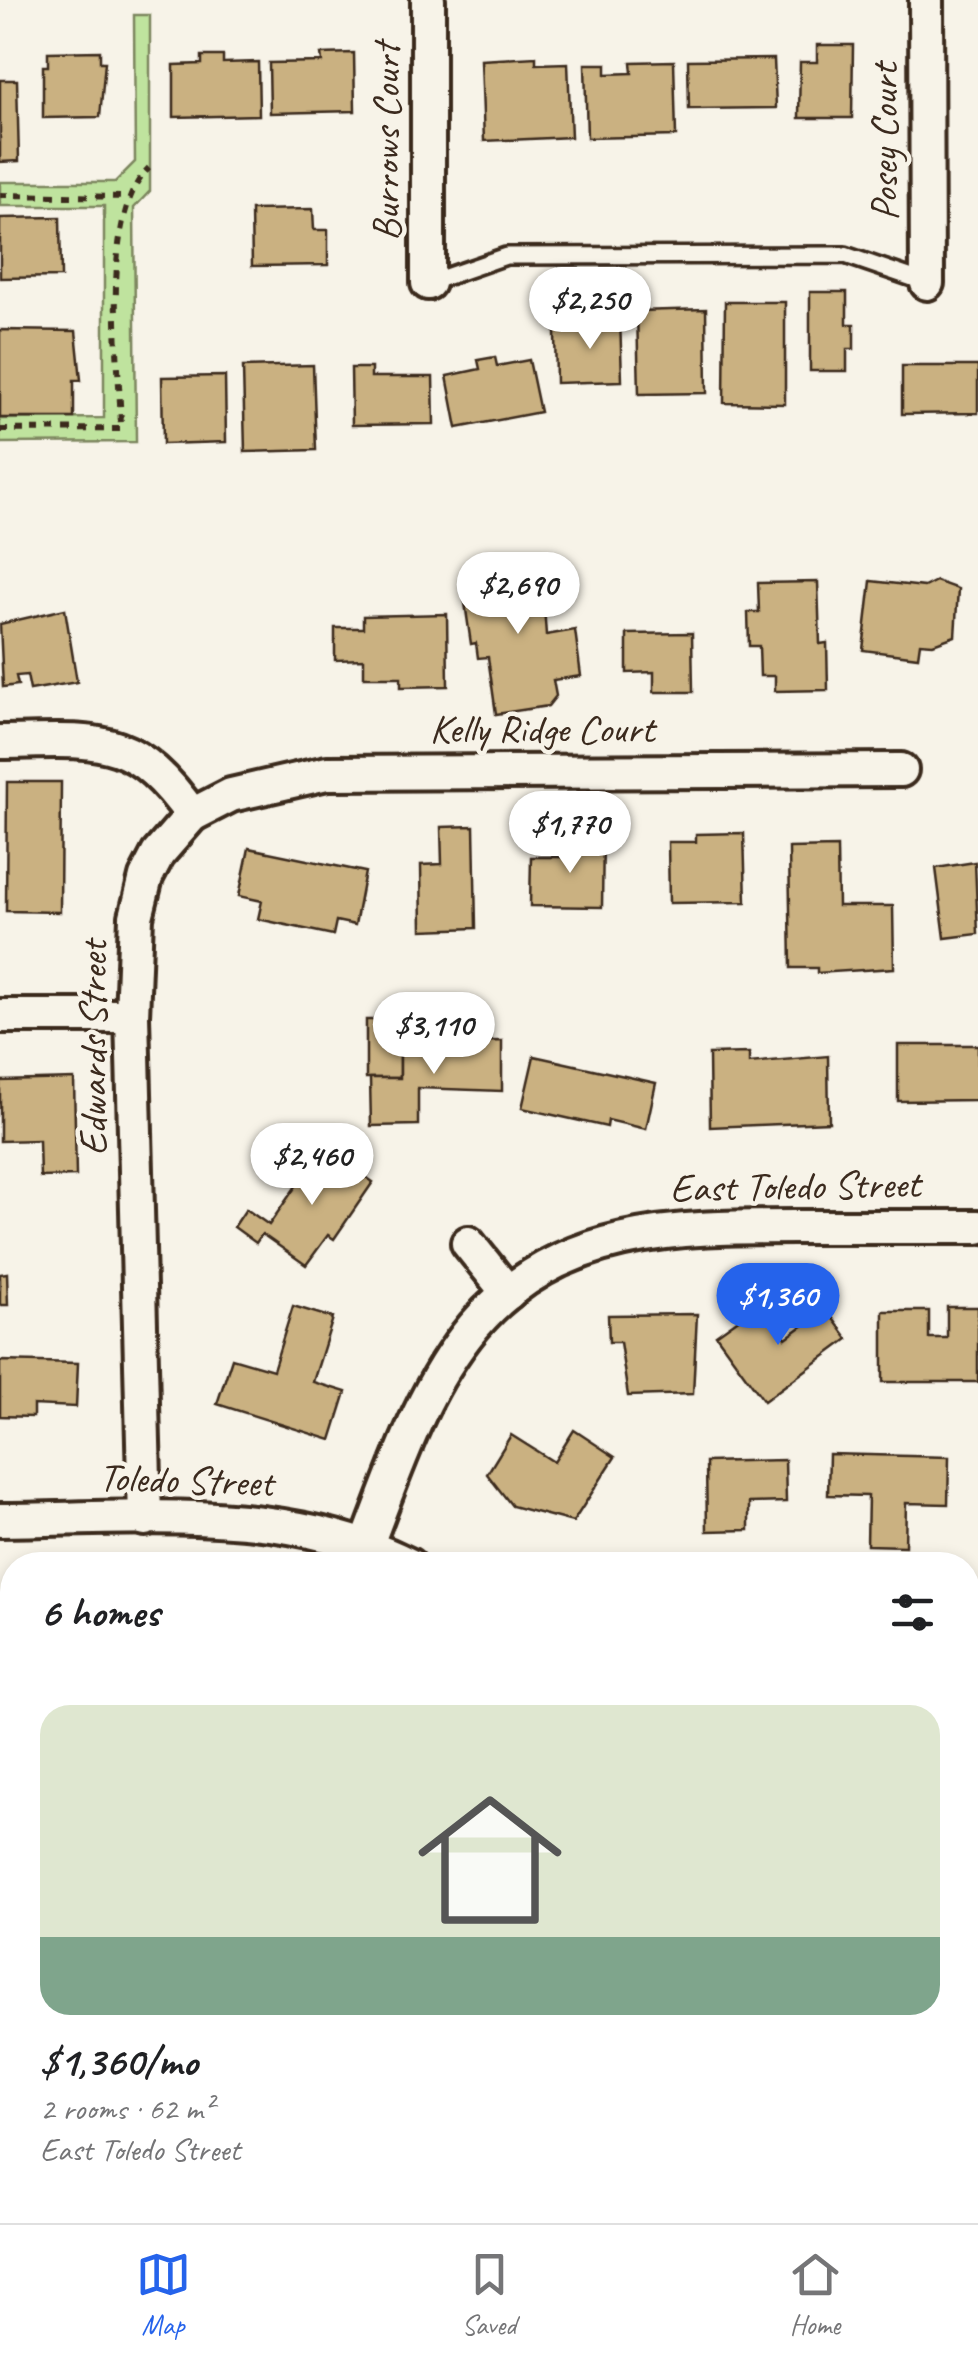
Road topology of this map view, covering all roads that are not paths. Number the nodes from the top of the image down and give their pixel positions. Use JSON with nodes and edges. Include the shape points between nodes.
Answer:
{"nodes":[{"id":1,"x":428,"y":0,"type":"edge"},
{"id":2,"x":926,"y":0,"type":"edge"},
{"id":3,"x":428,"y":283,"type":"joint"},
{"id":4,"x":926,"y":283,"type":"joint"},
{"id":5,"x":0,"y":742,"type":"edge"},
{"id":6,"x":901,"y":770,"type":"dead end"},
{"id":7,"x":192,"y":815,"type":"junction"},
{"id":8,"x":0,"y":1016,"type":"edge"},
{"id":9,"x":132,"y":1016,"type":"junction"},
{"id":10,"x":978,"y":1227,"type":"edge"},
{"id":11,"x":468,"y":1243,"type":"dead end"},
{"id":12,"x":508,"y":1293,"type":"junction"},
{"id":13,"x":144,"y":1519,"type":"junction"},
{"id":14,"x":0,"y":1520,"type":"edge"},
{"id":15,"x":367,"y":1544,"type":"junction"},
{"id":16,"x":383,"y":1552,"type":"edge"}],
"edges":[{"from":1,"to":3,"type":"street","name":"Burrows Court"},
{"from":2,"to":4,"type":"street","name":"Posey Court"},
{"from":3,"to":4,"type":"lane","via":[[506,256],[805,255],[866,259]]},
{"from":5,"to":7,"type":"street","via":[[81,741],[127,750],[150,763]]},
{"from":6,"to":7,"type":"street","name":"Kelly Ridge Court","via":[[326,773],[231,795]]},
{"from":7,"to":9,"type":"street","name":"Edwards Street","via":[[146,877],[136,917]]},
{"from":8,"to":9,"type":"street"},
{"from":9,"to":13,"type":"street","name":"Edwards Street"},
{"from":10,"to":12,"type":"street","name":"East Toledo Street","via":[[669,1228],[582,1251]]},
{"from":11,"to":12,"type":"street"},
{"from":12,"to":15,"type":"street","name":"East Toledo Street","via":[[475,1326],[427,1399]]},
{"from":13,"to":14,"type":"street","name":"Toledo Street"},
{"from":13,"to":15,"type":"street","name":"Toledo Street","via":[[294,1526]]},
{"from":15,"to":16,"type":"street","name":"Toledo Street"}]}
